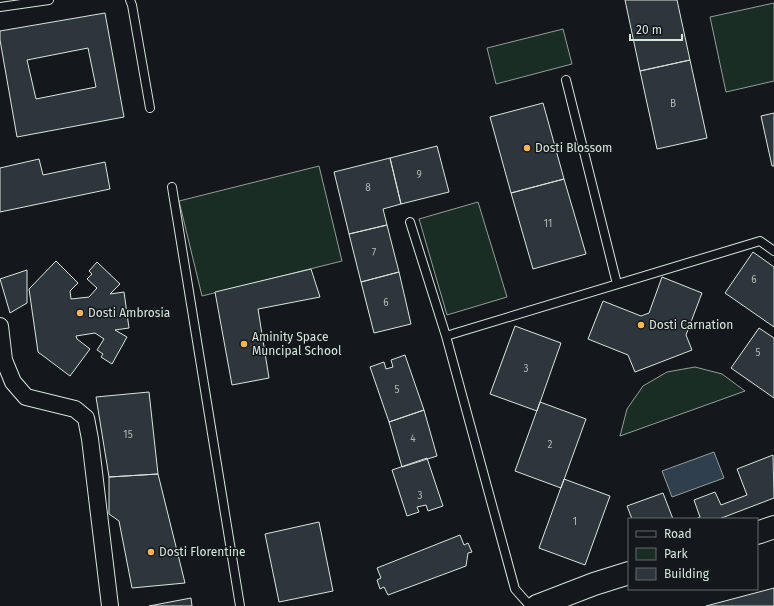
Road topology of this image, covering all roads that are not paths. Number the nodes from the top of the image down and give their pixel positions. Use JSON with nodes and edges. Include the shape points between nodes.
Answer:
{"nodes":[{"id":1,"x":49,"y":0,"type":"edge"},
{"id":2,"x":130,"y":0,"type":"edge"},
{"id":3,"x":0,"y":7,"type":"edge"},
{"id":4,"x":566,"y":80,"type":"dead end"},
{"id":5,"x":150,"y":108,"type":"dead end"},
{"id":6,"x":172,"y":187,"type":"dead end"},
{"id":7,"x":410,"y":222,"type":"dead end"},
{"id":8,"x":774,"y":252,"type":"edge"},
{"id":9,"x":617,"y":284,"type":"junction"},
{"id":10,"x":0,"y":326,"type":"edge"},
{"id":11,"x":446,"y":336,"type":"junction"},
{"id":12,"x":774,"y":527,"type":"edge"},
{"id":13,"x":758,"y":533,"type":"edge"},
{"id":14,"x":628,"y":573,"type":"edge"},
{"id":15,"x":110,"y":606,"type":"edge"},
{"id":16,"x":240,"y":606,"type":"edge"},
{"id":17,"x":530,"y":606,"type":"edge"},
{"id":18,"x":537,"y":606,"type":"edge"}],
"edges":[{"from":1,"to":3,"type":"lane"},
{"from":2,"to":5,"type":"lane"},
{"from":4,"to":9,"type":"lane"},
{"from":6,"to":16,"type":"lane"},
{"from":7,"to":11,"type":"lane"},
{"from":8,"to":9,"type":"lane","via":[[760,241]]},
{"from":9,"to":11,"type":"lane"},
{"from":10,"to":15,"type":"street","via":[[4,360],[13,382],[26,397],[75,409],[86,418]]},
{"from":11,"to":17,"type":"lane","via":[[515,589]]},
{"from":12,"to":13,"type":"main road"},
{"from":14,"to":18,"type":"main road"}]}
